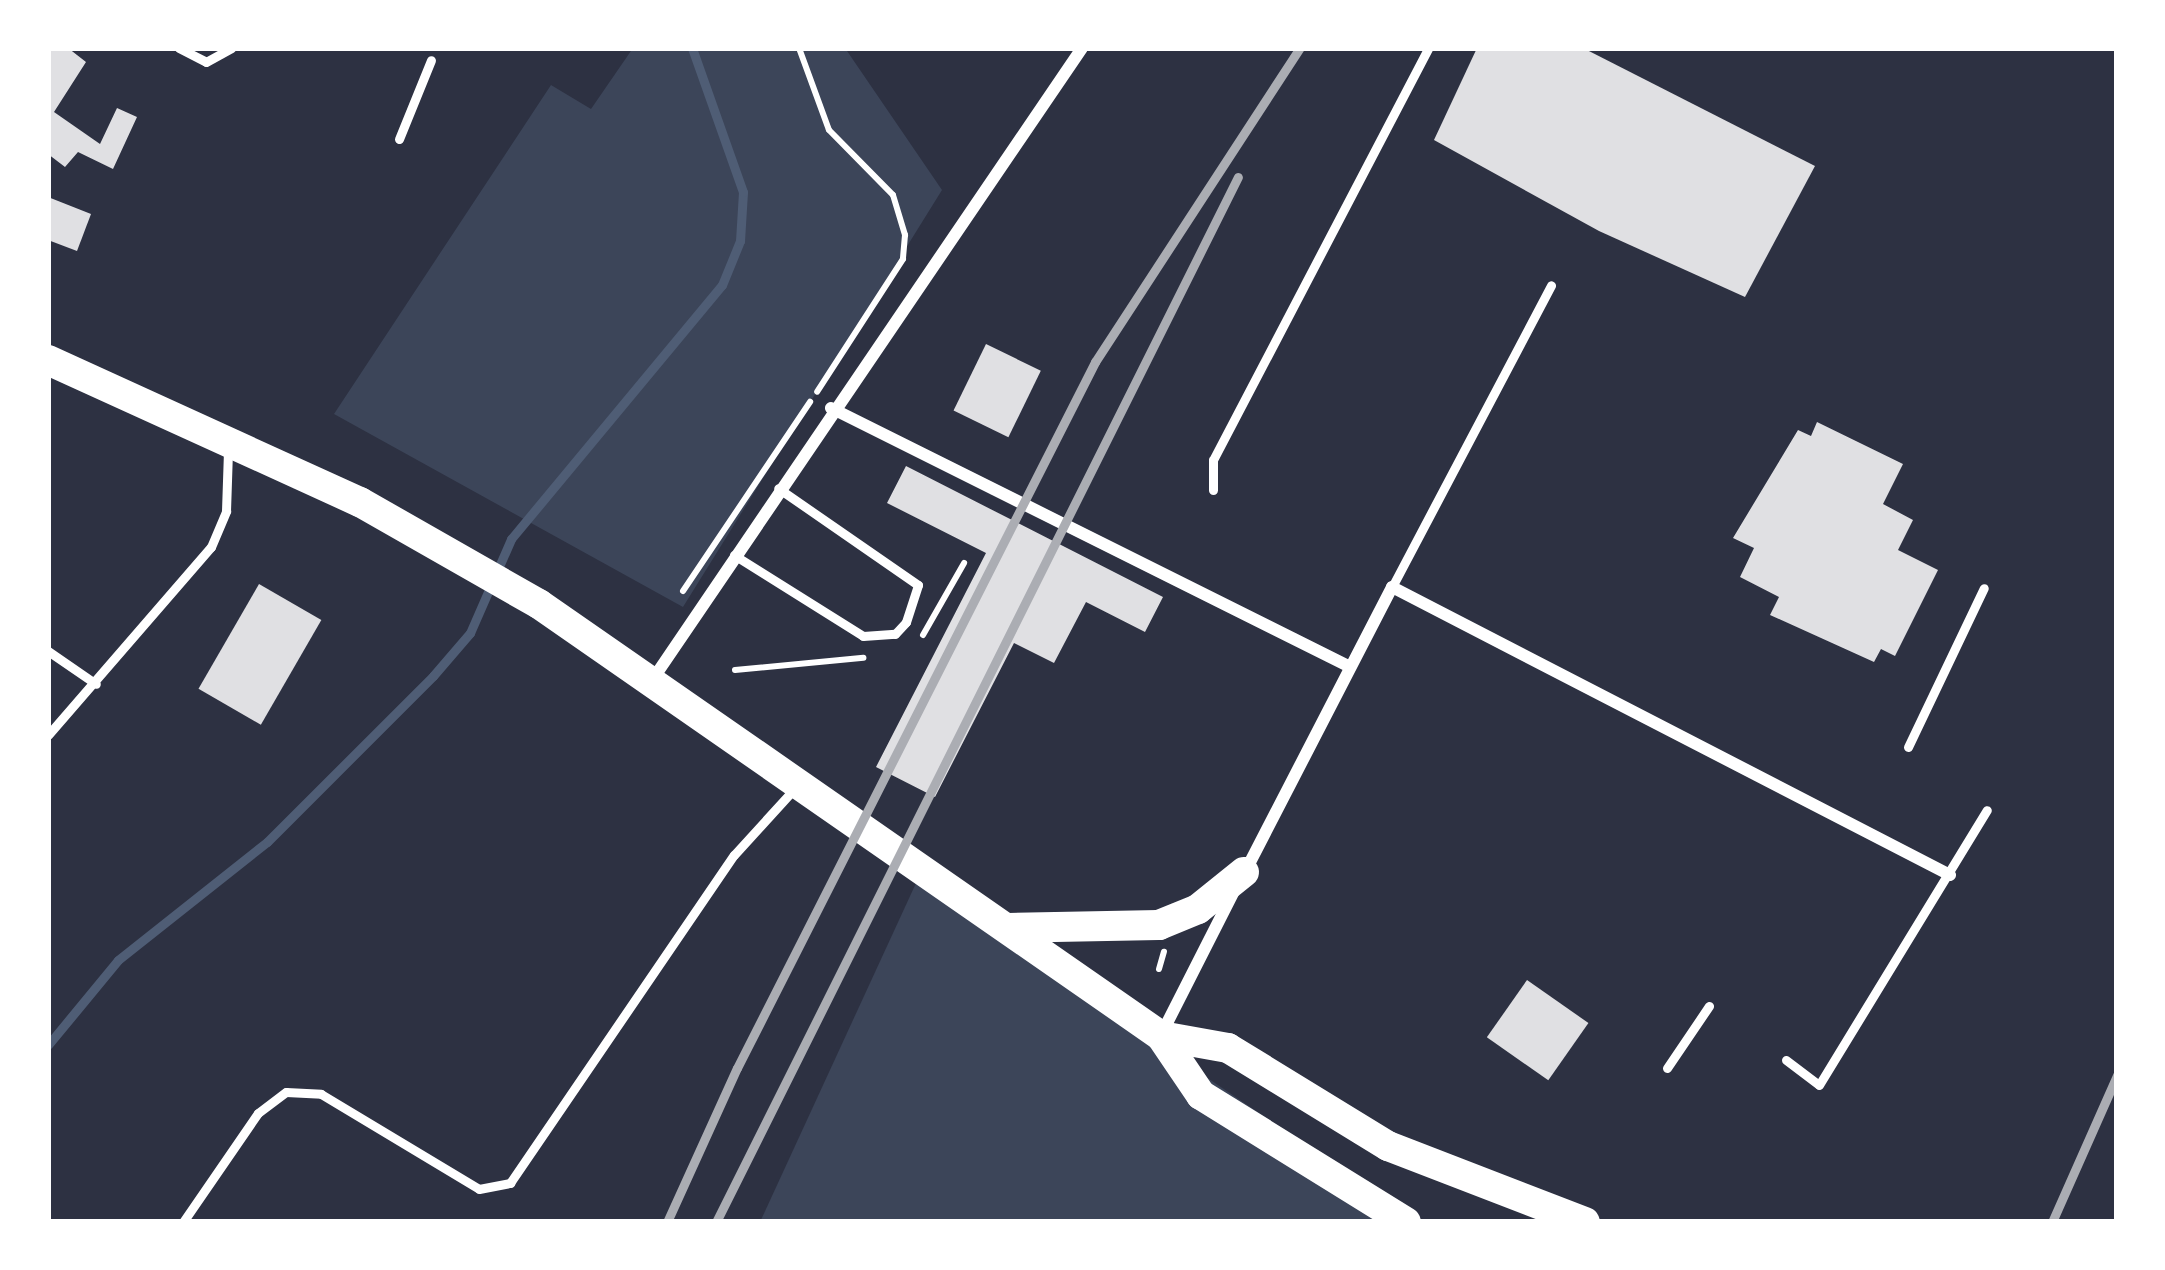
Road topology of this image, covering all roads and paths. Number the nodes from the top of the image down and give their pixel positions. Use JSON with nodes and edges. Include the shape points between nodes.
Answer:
{"nodes":[{"id":1,"x":179,"y":48,"type":"edge"},
{"id":2,"x":231,"y":48,"type":"edge"},
{"id":3,"x":799,"y":48,"type":"edge"},
{"id":4,"x":1082,"y":48,"type":"edge"},
{"id":5,"x":1428,"y":48,"type":"edge"},
{"id":6,"x":431,"y":60,"type":"dead end"},
{"id":7,"x":399,"y":140,"type":"dead end"},
{"id":8,"x":1551,"y":285,"type":"dead end"},
{"id":9,"x":48,"y":360,"type":"edge"},
{"id":10,"x":831,"y":408,"type":"junction"},
{"id":11,"x":228,"y":442,"type":"junction"},
{"id":12,"x":778,"y":488,"type":"junction"},
{"id":13,"x":1213,"y":490,"type":"dead end"},
{"id":14,"x":734,"y":554,"type":"junction"},
{"id":15,"x":1392,"y":587,"type":"junction"},
{"id":16,"x":1984,"y":588,"type":"dead end"},
{"id":17,"x":677,"y":600,"type":"dead end"},
{"id":18,"x":48,"y":651,"type":"edge"},
{"id":19,"x":1350,"y":667,"type":"junction"},
{"id":20,"x":653,"y":679,"type":"junction"},
{"id":21,"x":96,"y":684,"type":"junction"},
{"id":22,"x":48,"y":735,"type":"edge"},
{"id":23,"x":1908,"y":747,"type":"dead end"},
{"id":24,"x":797,"y":785,"type":"junction"},
{"id":25,"x":1987,"y":810,"type":"dead end"},
{"id":26,"x":1244,"y":872,"type":"junction"},
{"id":27,"x":1950,"y":875,"type":"junction"},
{"id":28,"x":1008,"y":928,"type":"junction"},
{"id":29,"x":1165,"y":960,"type":"dead end"},
{"id":30,"x":1159,"y":969,"type":"dead end"},
{"id":31,"x":1709,"y":1006,"type":"dead end"},
{"id":32,"x":1161,"y":1036,"type":"junction"},
{"id":33,"x":1786,"y":1060,"type":"dead end"},
{"id":34,"x":1667,"y":1068,"type":"dead end"},
{"id":35,"x":183,"y":1222,"type":"edge"},
{"id":36,"x":1406,"y":1222,"type":"edge"},
{"id":37,"x":1585,"y":1222,"type":"edge"}],
"edges":[{"from":1,"to":2,"type":"lane","via":[[206,62]]},
{"from":3,"to":17,"type":"path","via":[[829,130],[902,212],[903,259]]},
{"from":4,"to":10,"type":"street"},
{"from":5,"to":13,"type":"lane","via":[[1213,460]]},
{"from":6,"to":7,"type":"lane"},
{"from":8,"to":15,"type":"lane"},
{"from":9,"to":11,"type":"main road"},
{"from":10,"to":12,"type":"street"},
{"from":10,"to":19,"type":"street"},
{"from":11,"to":20,"type":"main road","via":[[462,557]]},
{"from":11,"to":21,"type":"lane","via":[[226,511],[211,547]]},
{"from":12,"to":14,"type":"street"},
{"from":12,"to":14,"type":"lane","via":[[918,585],[920,601],[906,622],[896,634],[863,636]]},
{"from":14,"to":20,"type":"street"},
{"from":15,"to":19,"type":"street"},
{"from":15,"to":27,"type":"street"},
{"from":16,"to":23,"type":"lane"},
{"from":18,"to":21,"type":"lane"},
{"from":19,"to":26,"type":"street"},
{"from":20,"to":24,"type":"main road"},
{"from":21,"to":22,"type":"lane"},
{"from":24,"to":28,"type":"main road"},
{"from":24,"to":35,"type":"lane","via":[[734,855],[510,1183],[479,1189],[302,1090],[272,1098],[258,1112]]},
{"from":25,"to":27,"type":"lane"},
{"from":26,"to":28,"type":"main road","via":[[1198,909],[1159,925]]},
{"from":26,"to":32,"type":"street"},
{"from":27,"to":33,"type":"lane","via":[[1819,1085]]},
{"from":28,"to":32,"type":"main road"},
{"from":29,"to":30,"type":"path"},
{"from":31,"to":34,"type":"lane"},
{"from":32,"to":36,"type":"main road","via":[[1201,1095]]},
{"from":32,"to":37,"type":"main road","via":[[1228,1048],[1388,1147]]}]}
